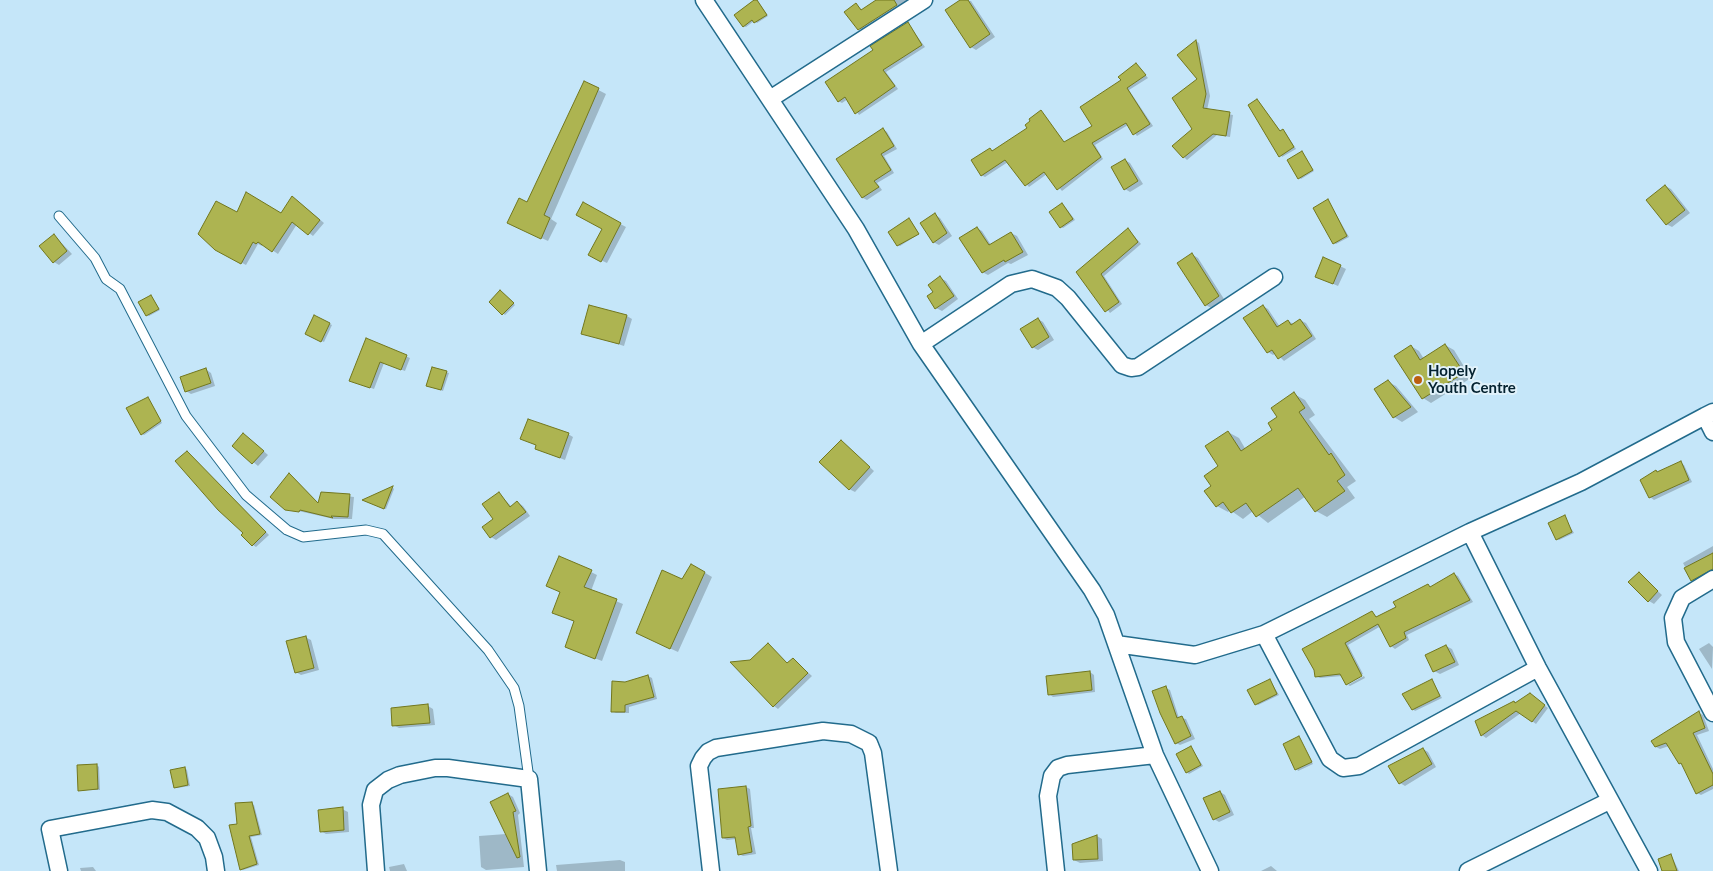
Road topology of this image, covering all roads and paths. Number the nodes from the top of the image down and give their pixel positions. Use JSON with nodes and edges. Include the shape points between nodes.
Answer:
{"nodes":[{"id":1,"x":704,"y":0,"type":"edge"},
{"id":2,"x":924,"y":0,"type":"edge"},
{"id":3,"x":770,"y":99,"type":"junction"},
{"id":4,"x":59,"y":216,"type":"dead end"},
{"id":5,"x":1274,"y":277,"type":"dead end"},
{"id":6,"x":921,"y":344,"type":"junction"},
{"id":7,"x":1709,"y":414,"type":"edge"},
{"id":8,"x":1713,"y":432,"type":"edge"},
{"id":9,"x":1470,"y":532,"type":"junction"},
{"id":10,"x":1713,"y":579,"type":"edge"},
{"id":11,"x":1264,"y":634,"type":"junction"},
{"id":12,"x":1116,"y":644,"type":"junction"},
{"id":13,"x":1538,"y":668,"type":"junction"},
{"id":14,"x":1713,"y":713,"type":"edge"},
{"id":15,"x":1155,"y":754,"type":"junction"},
{"id":16,"x":528,"y":779,"type":"junction"},
{"id":17,"x":1609,"y":801,"type":"junction"},
{"id":18,"x":59,"y":871,"type":"edge"},
{"id":19,"x":216,"y":871,"type":"edge"},
{"id":20,"x":376,"y":871,"type":"edge"},
{"id":21,"x":538,"y":871,"type":"edge"},
{"id":22,"x":712,"y":871,"type":"edge"},
{"id":23,"x":889,"y":871,"type":"edge"},
{"id":24,"x":1056,"y":871,"type":"edge"},
{"id":25,"x":1210,"y":871,"type":"edge"},
{"id":26,"x":1468,"y":871,"type":"edge"},
{"id":27,"x":1649,"y":871,"type":"edge"}],
"edges":[{"from":1,"to":3,"type":"street"},
{"from":2,"to":3,"type":"street"},
{"from":3,"to":6,"type":"street","via":[[856,229]]},
{"from":4,"to":16,"type":"lane","via":[[95,258],[106,279],[120,289],[186,416],[246,495],[287,530],[303,537],[366,530],[383,534],[488,650],[514,688]]},
{"from":5,"to":6,"type":"street","via":[[1138,367],[1122,364],[1057,288],[1032,279],[1011,284]]},
{"from":6,"to":12,"type":"street","via":[[1092,590],[1106,615]]},
{"from":7,"to":8,"type":"street"},
{"from":7,"to":9,"type":"street","via":[[1581,482]]},
{"from":9,"to":11,"type":"street"},
{"from":9,"to":13,"type":"street"},
{"from":10,"to":14,"type":"street","via":[[1682,598],[1673,618],[1676,642]]},
{"from":11,"to":12,"type":"street","via":[[1195,656]]},
{"from":11,"to":13,"type":"street","via":[[1330,759],[1343,768],[1359,766]]},
{"from":12,"to":15,"type":"street"},
{"from":13,"to":17,"type":"street"},
{"from":15,"to":24,"type":"street","via":[[1058,768],[1052,776],[1048,796]]},
{"from":15,"to":25,"type":"street"},
{"from":16,"to":20,"type":"street","via":[[435,768],[388,780],[375,790],[371,806]]},
{"from":16,"to":21,"type":"street"},
{"from":17,"to":26,"type":"street"},
{"from":17,"to":27,"type":"street"},
{"from":18,"to":19,"type":"street","via":[[50,828],[152,810],[168,812],[197,828],[207,838]]},
{"from":22,"to":23,"type":"street","via":[[699,766],[703,758],[716,748],[823,731],[851,734],[869,743]]}]}
